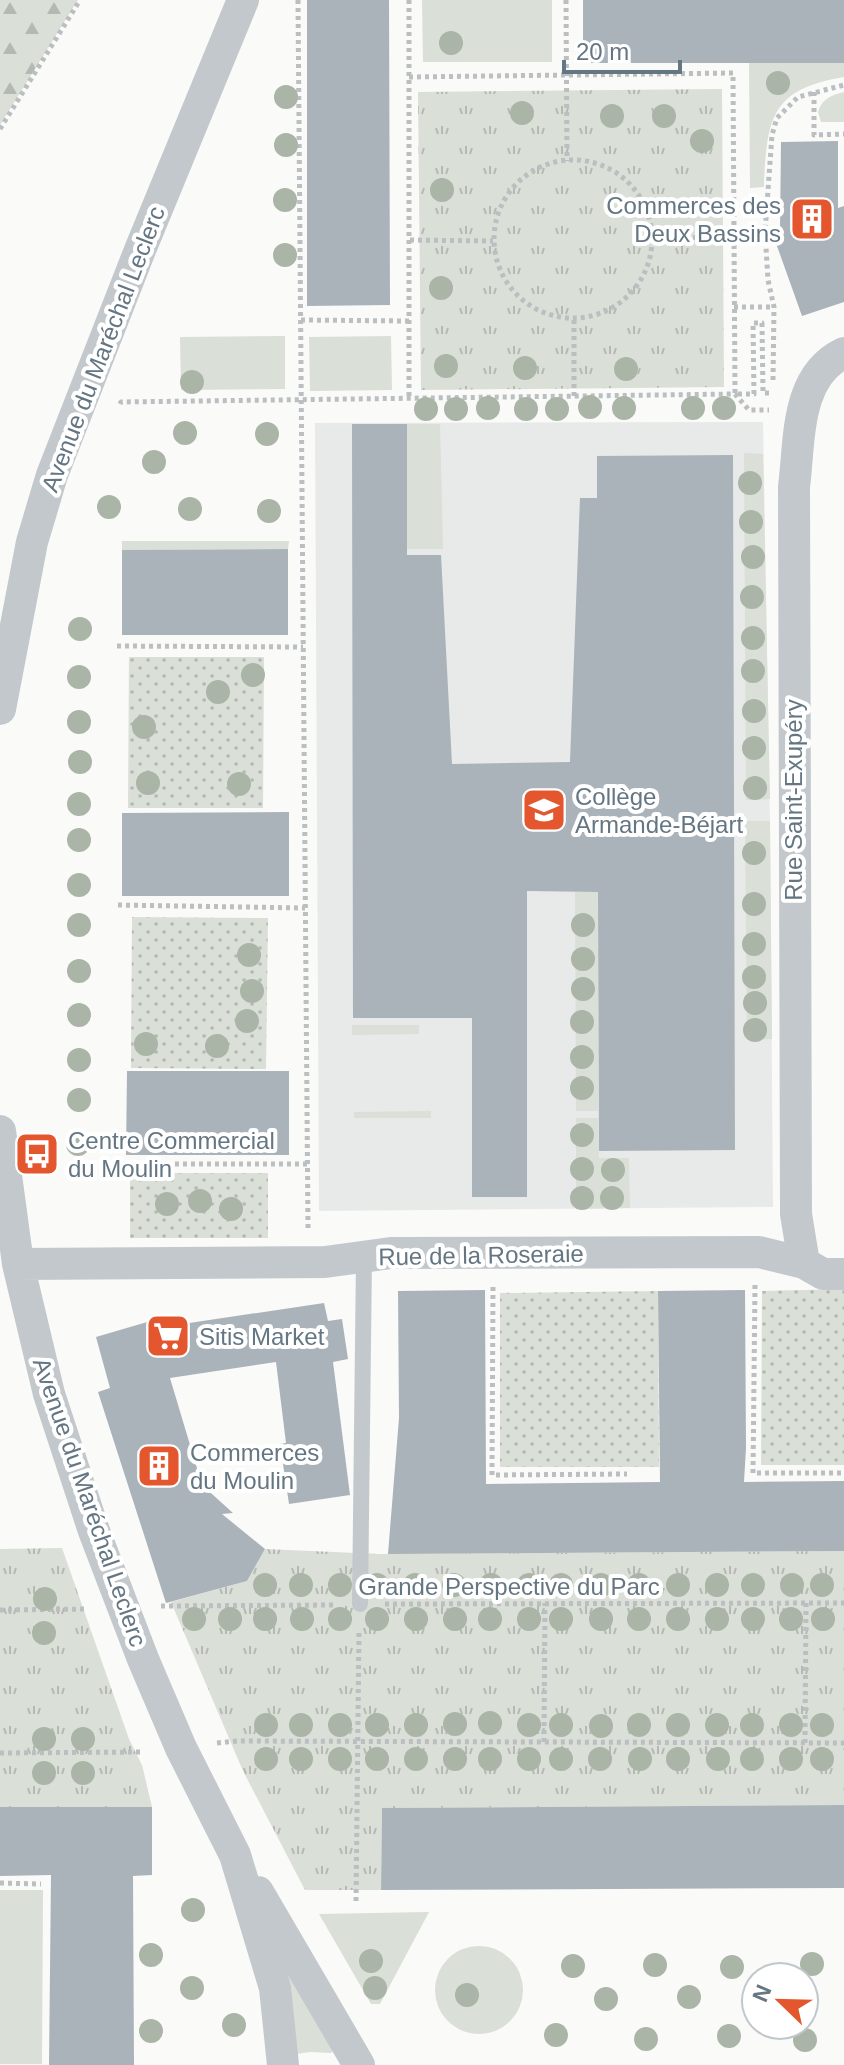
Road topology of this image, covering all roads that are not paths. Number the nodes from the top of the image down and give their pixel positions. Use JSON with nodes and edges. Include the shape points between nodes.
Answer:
{"nodes":[{"id":1,"x":243,"y":0,"type":"edge"},
{"id":2,"x":844,"y":353,"type":"edge"},
{"id":3,"x":0,"y":709,"type":"edge"},
{"id":4,"x":0,"y":1131,"type":"edge"},
{"id":5,"x":364,"y":1257,"type":"junction"},
{"id":6,"x":804,"y":1263,"type":"junction"},
{"id":7,"x":18,"y":1264,"type":"junction"},
{"id":8,"x":844,"y":1274,"type":"edge"},
{"id":9,"x":360,"y":1604,"type":"road end"},
{"id":10,"x":235,"y":1855,"type":"junction"},
{"id":11,"x":283,"y":2065,"type":"edge"},
{"id":12,"x":359,"y":2065,"type":"edge"}],
"edges":[{"from":1,"to":3,"type":"street","name":"Avenue du Maréchal Leclerc","via":[[52,475],[32,542]]},
{"from":2,"to":6,"type":"street","name":"Rue Saint-Exupéry","via":[[822,367],[807,395],[794,487],[796,1214]]},
{"from":4,"to":7,"type":"street","name":"Avenue du Maréchal Leclerc"},
{"from":5,"to":6,"type":"street","name":"Rue de la Roseraie","via":[[759,1252]]},
{"from":5,"to":7,"type":"street","name":"Rue de la Roseraie"},
{"from":5,"to":9,"type":"lane"},
{"from":6,"to":8,"type":"street","name":"Rue de la Roseraie","via":[[823,1274]]},
{"from":7,"to":10,"type":"street","name":"Avenue du Maréchal Leclerc","via":[[43,1373],[94,1531],[174,1733]]},
{"from":10,"to":11,"type":"street","name":"Avenue du Maréchal Leclerc","via":[[275,1988]]},
{"from":10,"to":12,"type":"street","name":"Avenue du Maréchal Leclerc"}]}
